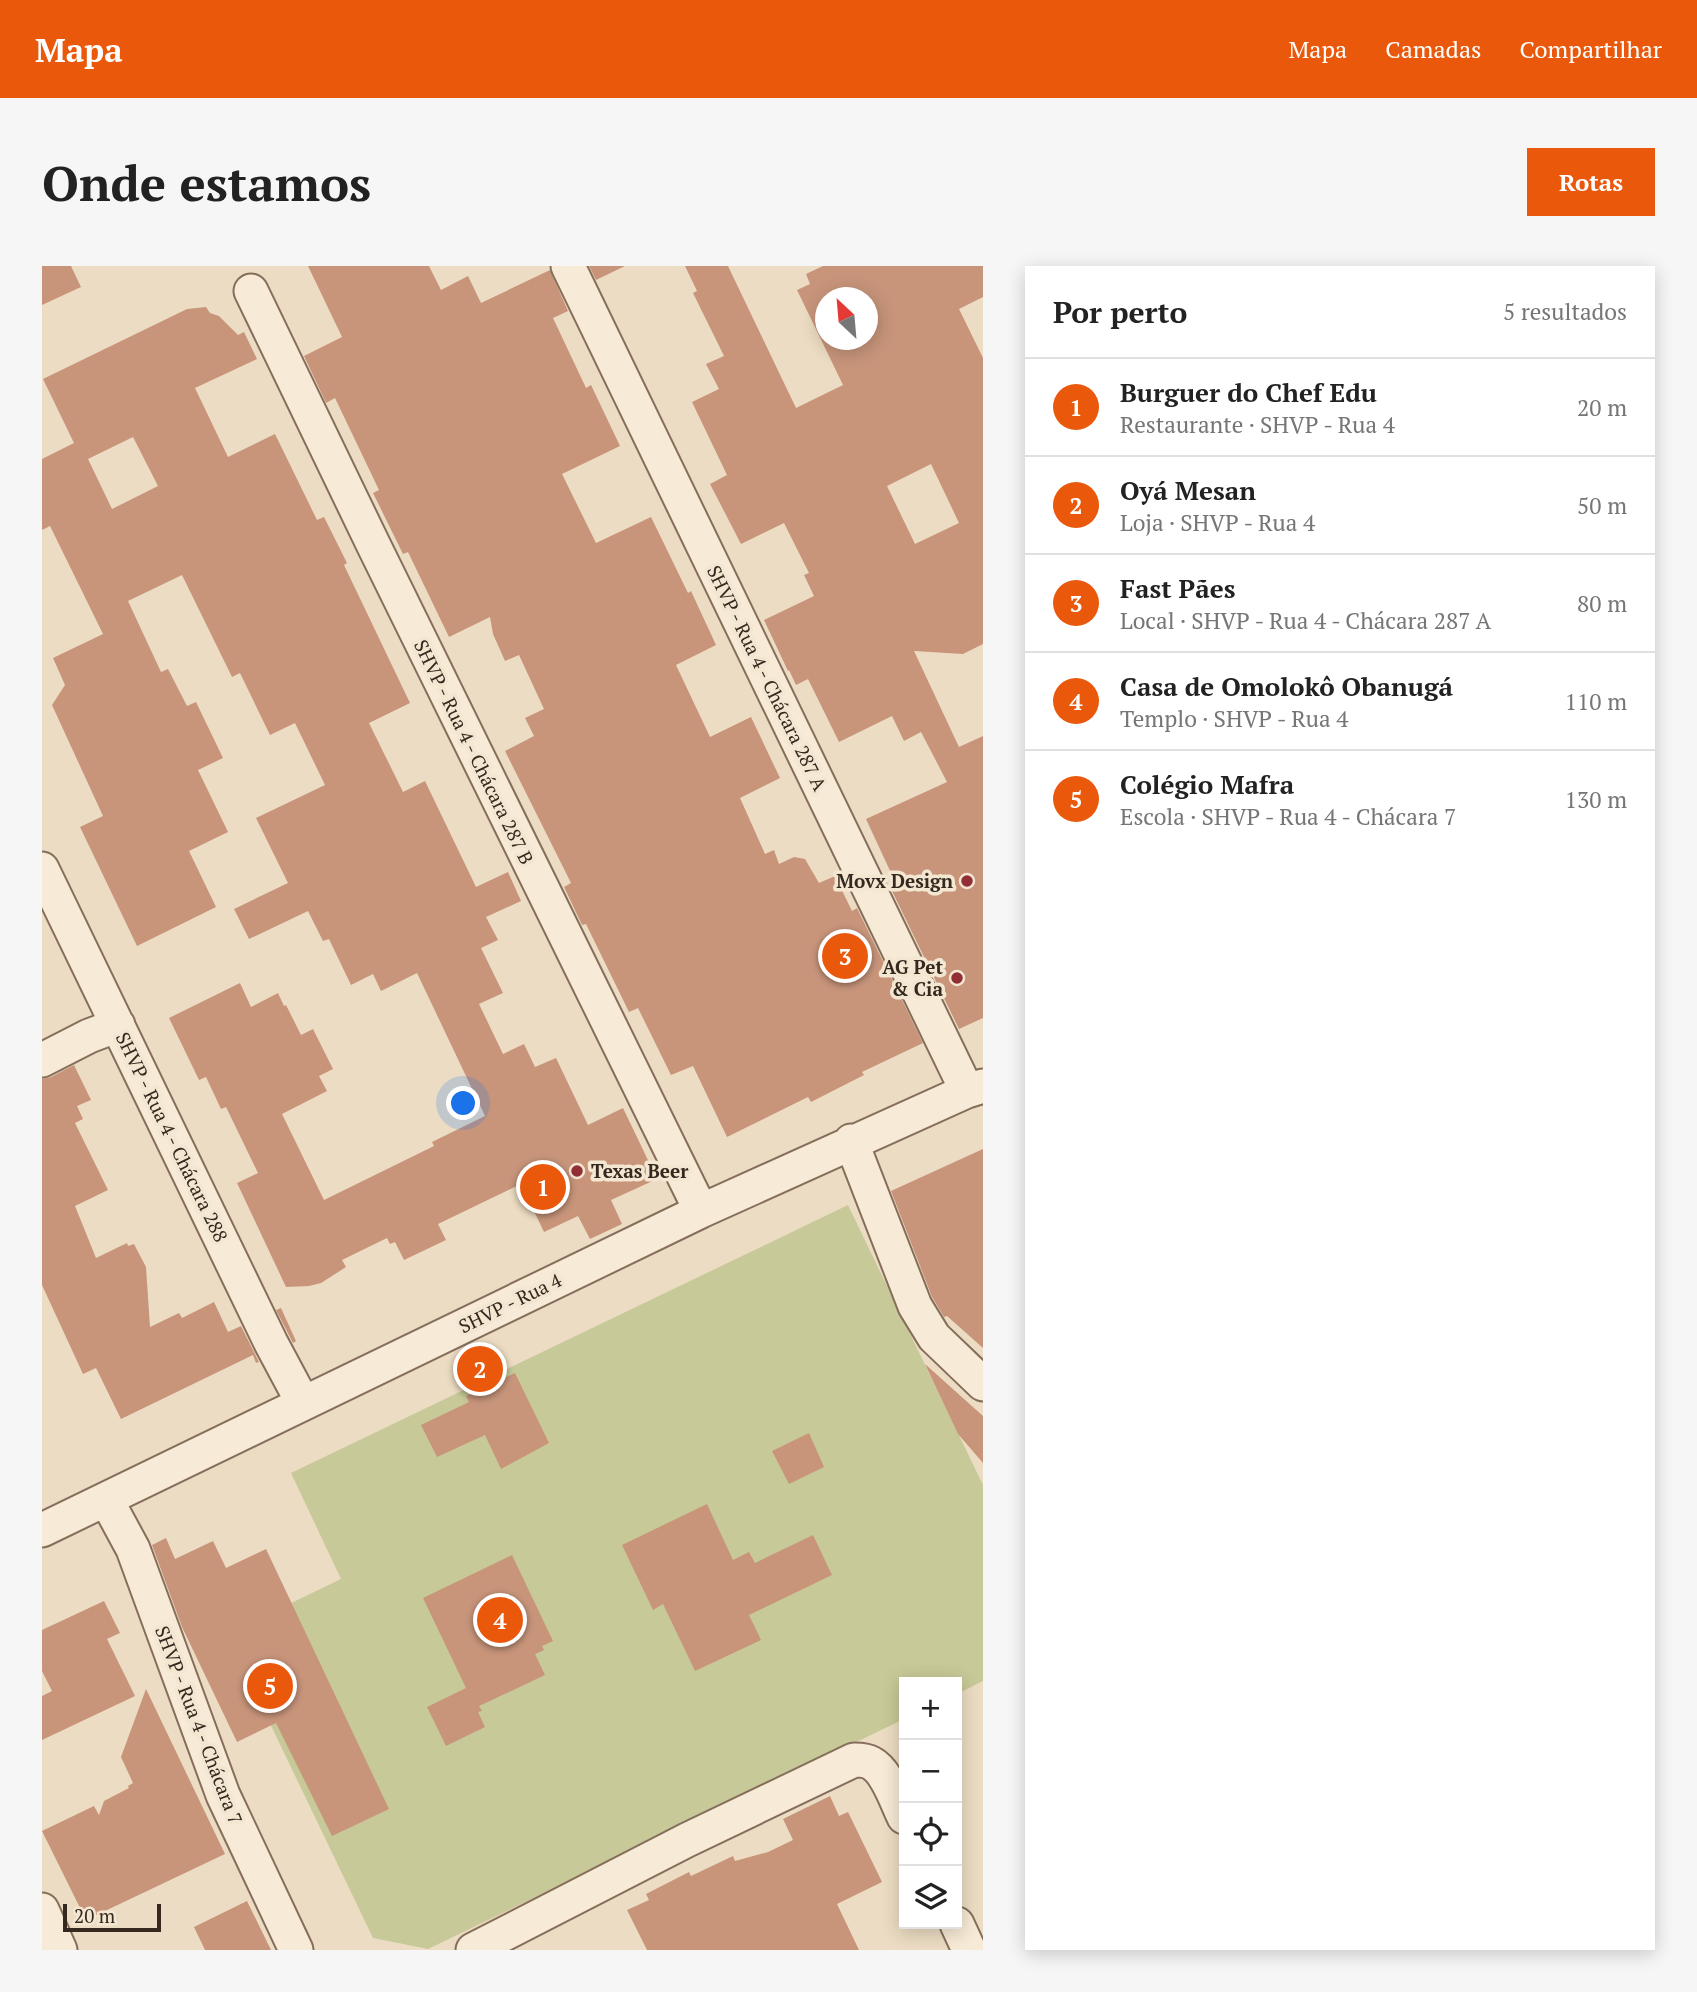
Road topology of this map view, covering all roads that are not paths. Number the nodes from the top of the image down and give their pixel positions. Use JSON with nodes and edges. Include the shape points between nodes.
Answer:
{"nodes":[{"id":1,"x":568,"y":266,"type":"edge"},
{"id":2,"x":251,"y":291,"type":"dead end"},
{"id":3,"x":42,"y":869,"type":"edge"},
{"id":4,"x":118,"y":1025,"type":"junction"},
{"id":5,"x":42,"y":1060,"type":"edge"},
{"id":6,"x":975,"y":1088,"type":"edge"},
{"id":7,"x":851,"y":1141,"type":"junction"},
{"id":8,"x":701,"y":1211,"type":"junction"},
{"id":9,"x":983,"y":1384,"type":"edge"},
{"id":10,"x":303,"y":1403,"type":"junction"},
{"id":11,"x":106,"y":1499,"type":"junction"},
{"id":12,"x":42,"y":1530,"type":"edge"},
{"id":13,"x":899,"y":1806,"type":"edge"},
{"id":14,"x":42,"y":1910,"type":"edge"},
{"id":15,"x":960,"y":1929,"type":"edge"},
{"id":16,"x":493,"y":1946,"type":"edge"},
{"id":17,"x":60,"y":1950,"type":"edge"},
{"id":18,"x":296,"y":1950,"type":"edge"},
{"id":19,"x":970,"y":1950,"type":"edge"}],
"edges":[{"from":1,"to":6,"type":"street","name":"SHVP - Rua 4 - Chácara 287 A"},
{"from":2,"to":8,"type":"street","name":"SHVP - Rua 4 - Chácara 287 B"},
{"from":3,"to":4,"type":"street","name":"SHVP - Rua 4 - Chácara 288"},
{"from":4,"to":5,"type":"street"},
{"from":4,"to":10,"type":"street","name":"SHVP - Rua 4 - Chácara 288"},
{"from":6,"to":7,"type":"street","name":"SHVP - Rua 4"},
{"from":7,"to":8,"type":"street","name":"SHVP - Rua 4"},
{"from":7,"to":9,"type":"street","via":[[915,1306],[934,1337]]},
{"from":8,"to":10,"type":"street","name":"SHVP - Rua 4"},
{"from":10,"to":11,"type":"street","name":"SHVP - Rua 4"},
{"from":11,"to":12,"type":"street","name":"SHVP - Rua 4"},
{"from":11,"to":18,"type":"street","name":"SHVP - Rua 4 - Chácara 7","via":[[133,1549],[223,1795]]},
{"from":13,"to":16,"type":"street","via":[[878,1768],[869,1761],[854,1760],[687,1840]]},
{"from":14,"to":17,"type":"street"},
{"from":15,"to":19,"type":"street"}]}
